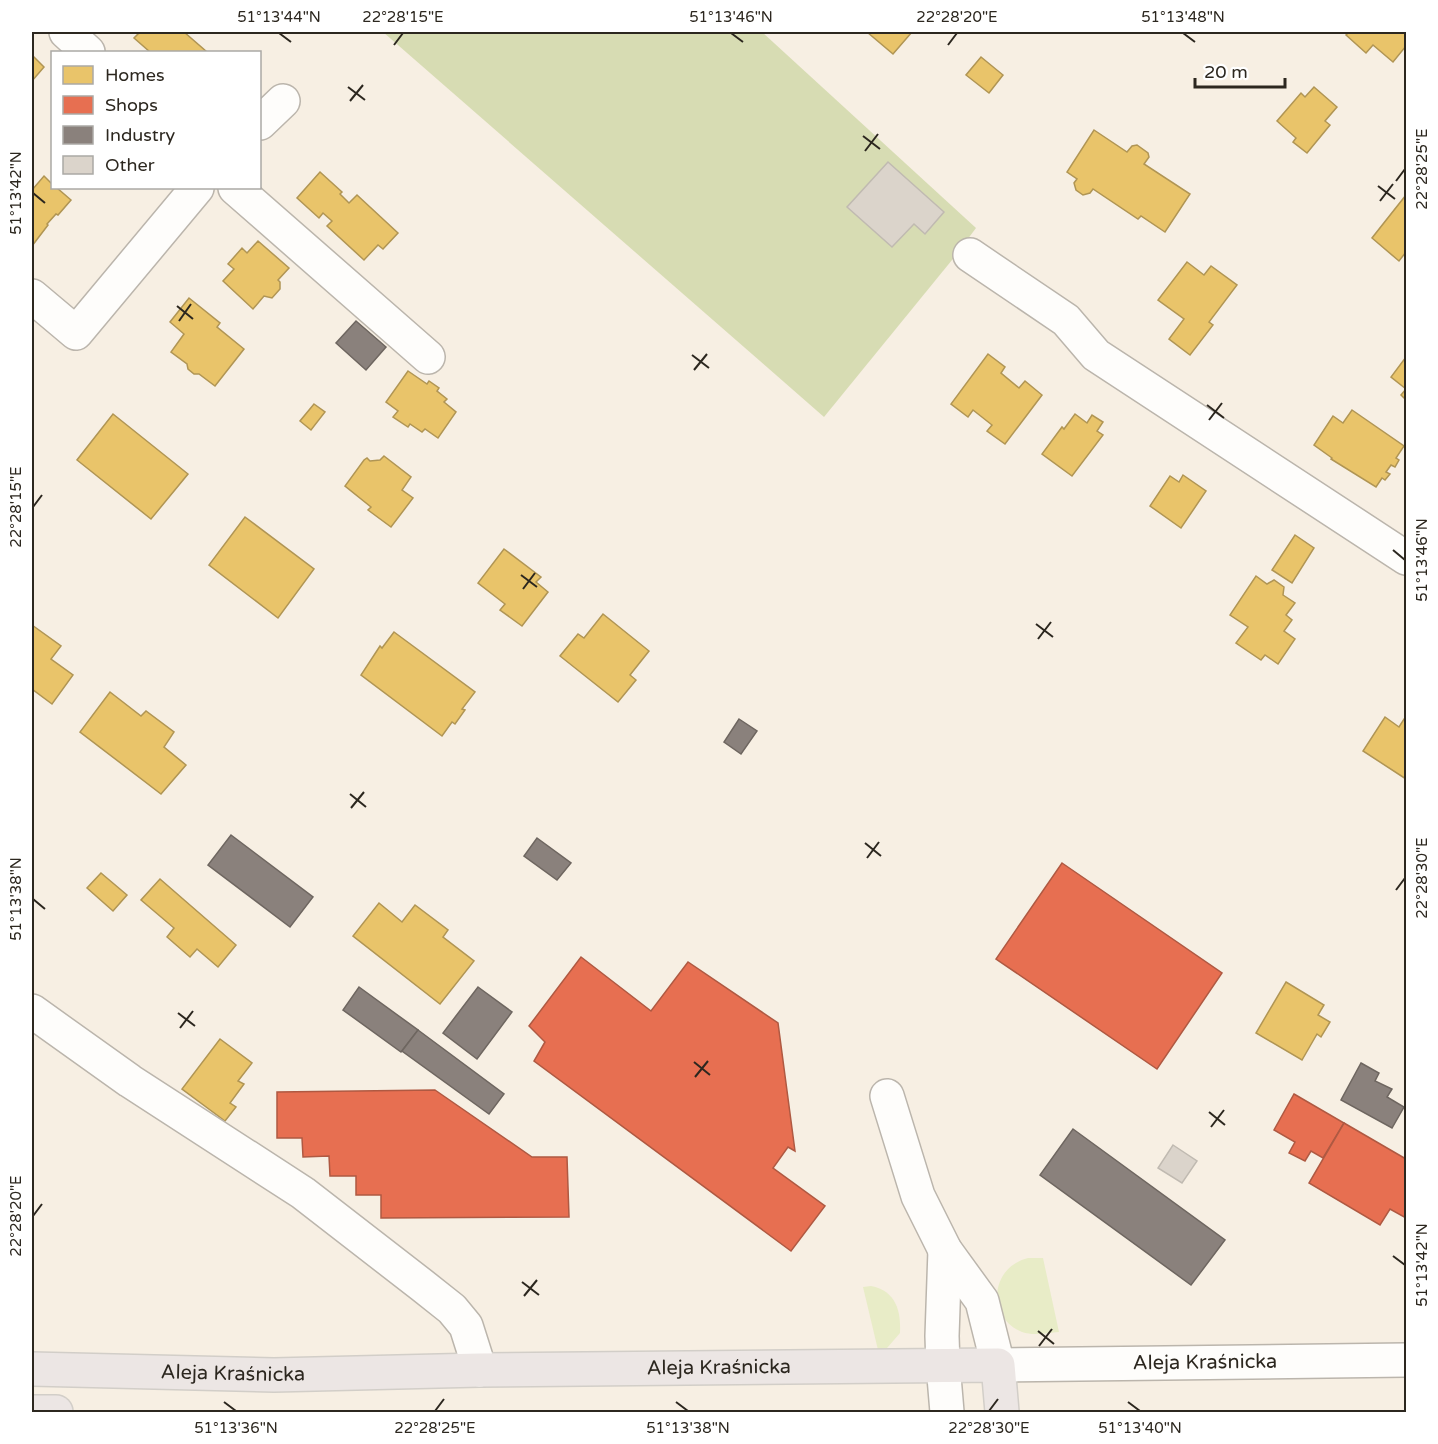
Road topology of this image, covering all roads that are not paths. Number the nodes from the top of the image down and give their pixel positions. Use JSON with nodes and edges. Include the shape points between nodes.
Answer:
{"nodes":[{"id":1,"x":66,"y":32,"type":"edge"},
{"id":2,"x":87,"y":51,"type":"edge"},
{"id":3,"x":283,"y":100,"type":"dead end"},
{"id":4,"x":261,"y":122,"type":"edge"},
{"id":5,"x":196,"y":189,"type":"edge"},
{"id":6,"x":236,"y":189,"type":"edge"},
{"id":7,"x":970,"y":255,"type":"dead end"},
{"id":8,"x":32,"y":296,"type":"edge"},
{"id":9,"x":428,"y":357,"type":"dead end"},
{"id":10,"x":1407,"y":558,"type":"edge"},
{"id":11,"x":32,"y":1011,"type":"edge"},
{"id":12,"x":888,"y":1096,"type":"dead end"},
{"id":13,"x":945,"y":1250,"type":"junction"},
{"id":14,"x":1407,"y":1360,"type":"edge"},
{"id":15,"x":943,"y":1365,"type":"junction"},
{"id":16,"x":998,"y":1365,"type":"junction"},
{"id":17,"x":32,"y":1369,"type":"edge"},
{"id":18,"x":480,"y":1371,"type":"junction"},
{"id":19,"x":32,"y":1412,"type":"edge"},
{"id":20,"x":56,"y":1413,"type":"edge"},
{"id":21,"x":947,"y":1413,"type":"edge"},
{"id":22,"x":1002,"y":1413,"type":"edge"}],
"edges":[{"from":1,"to":2,"type":"street"},
{"from":3,"to":4,"type":"street"},
{"from":5,"to":8,"type":"street","via":[[76,333]]},
{"from":6,"to":9,"type":"street"},
{"from":7,"to":10,"type":"street","via":[[1066,320],[1096,355]]},
{"from":11,"to":18,"type":"street","via":[[130,1081],[303,1193],[452,1309],[466,1326]]},
{"from":12,"to":13,"type":"street","via":[[918,1196]]},
{"from":13,"to":15,"type":"street"},
{"from":13,"to":16,"type":"street","via":[[982,1301]]},
{"from":14,"to":16,"type":"street","name":"Aleja Kraśnicka"},
{"from":15,"to":16,"type":"main road","name":"Aleja Kraśnicka"},
{"from":15,"to":18,"type":"main road","name":"Aleja Kraśnicka"},
{"from":15,"to":21,"type":"street"},
{"from":16,"to":22,"type":"main road"},
{"from":17,"to":18,"type":"main road","name":"Aleja Kraśnicka","via":[[274,1375]]},
{"from":19,"to":20,"type":"main road"}]}
